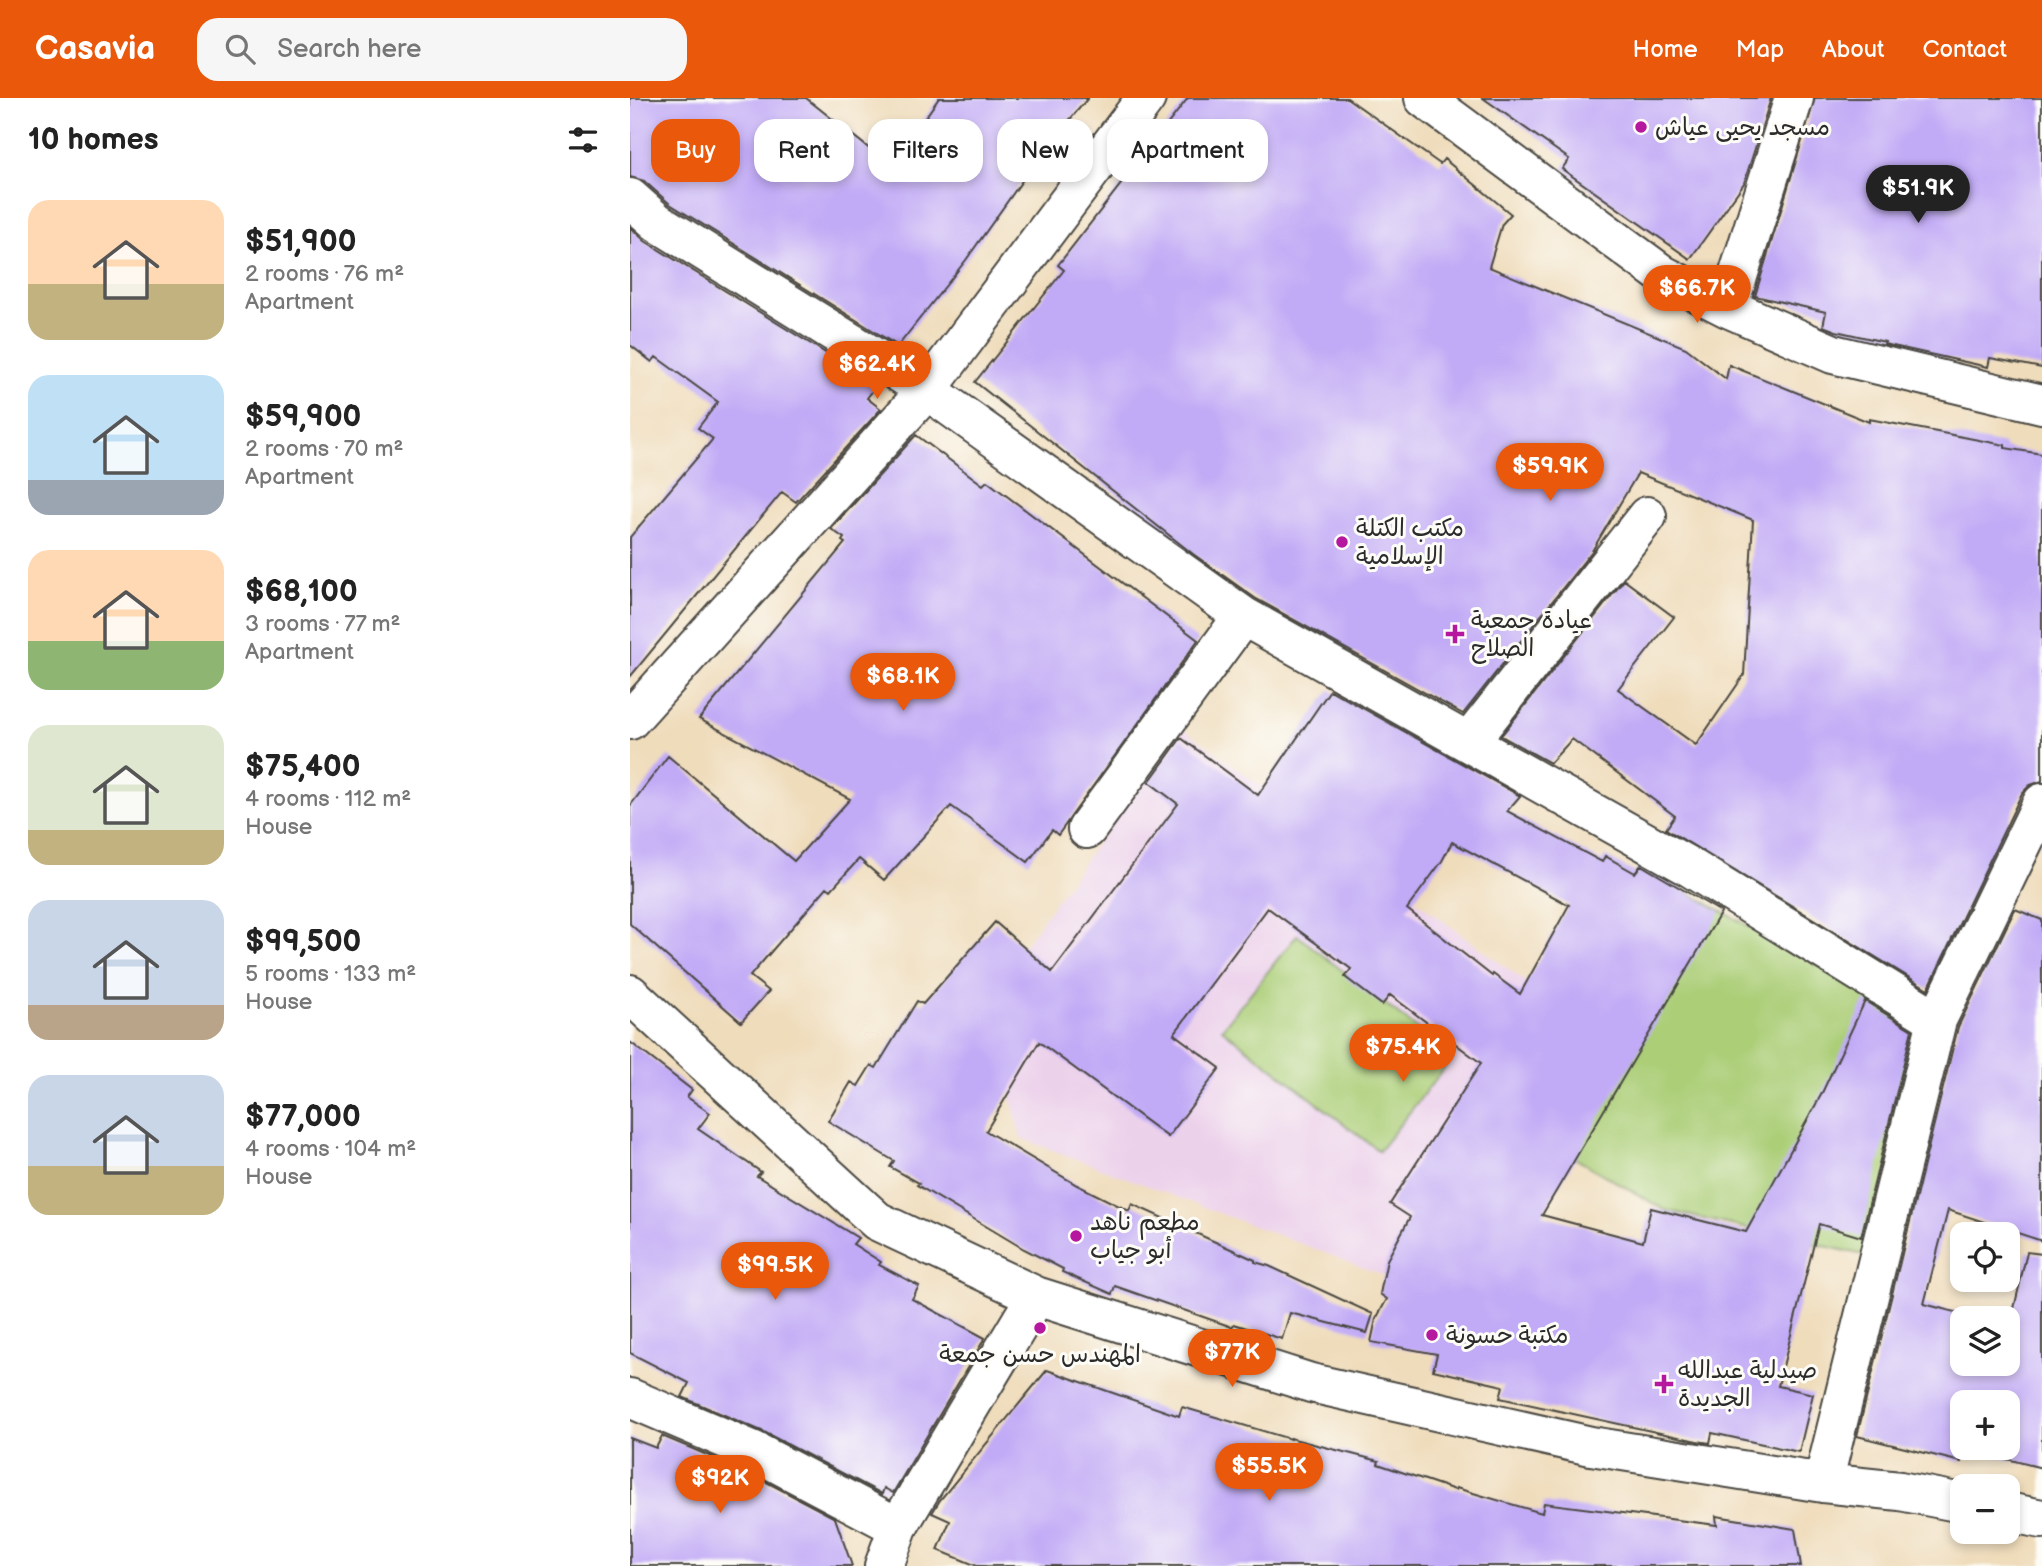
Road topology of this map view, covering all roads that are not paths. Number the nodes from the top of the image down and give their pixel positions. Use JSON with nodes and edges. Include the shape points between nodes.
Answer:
{"nodes":[{"id":1,"x":1146,"y":98,"type":"edge"},
{"id":2,"x":1424,"y":98,"type":"edge"},
{"id":3,"x":1794,"y":98,"type":"edge"},
{"id":4,"x":630,"y":198,"type":"edge"},
{"id":5,"x":1728,"y":307,"type":"junction"},
{"id":6,"x":927,"y":390,"type":"junction"},
{"id":7,"x":2042,"y":404,"type":"edge"},
{"id":8,"x":1647,"y":516,"type":"dead end"},
{"id":9,"x":1243,"y":616,"type":"junction"},
{"id":10,"x":630,"y":720,"type":"edge"},
{"id":11,"x":1469,"y":742,"type":"junction"},
{"id":12,"x":2042,"y":803,"type":"edge"},
{"id":13,"x":1087,"y":829,"type":"dead end"},
{"id":14,"x":630,"y":994,"type":"edge"},
{"id":15,"x":1937,"y":1020,"type":"junction"},
{"id":16,"x":1036,"y":1296,"type":"junction"},
{"id":17,"x":630,"y":1398,"type":"edge"},
{"id":18,"x":1824,"y":1483,"type":"junction"},
{"id":19,"x":1950,"y":1501,"type":"edge"},
{"id":20,"x":2020,"y":1515,"type":"edge"},
{"id":21,"x":2042,"y":1520,"type":"edge"},
{"id":22,"x":898,"y":1527,"type":"junction"},
{"id":23,"x":884,"y":1566,"type":"edge"}],
"edges":[{"from":1,"to":6,"type":"street"},
{"from":2,"to":5,"type":"street","via":[[1664,275]]},
{"from":3,"to":5,"type":"street"},
{"from":4,"to":6,"type":"street","via":[[657,222]]},
{"from":5,"to":7,"type":"street","via":[[1833,354]]},
{"from":6,"to":9,"type":"street"},
{"from":6,"to":10,"type":"street"},
{"from":8,"to":11,"type":"street"},
{"from":9,"to":11,"type":"street"},
{"from":9,"to":13,"type":"street"},
{"from":11,"to":15,"type":"street","via":[[1688,866]]},
{"from":12,"to":15,"type":"street"},
{"from":14,"to":16,"type":"street","via":[[877,1221]]},
{"from":15,"to":18,"type":"street"},
{"from":16,"to":18,"type":"street","via":[[1311,1383],[1591,1446]]},
{"from":16,"to":22,"type":"street"},
{"from":17,"to":22,"type":"street","via":[[754,1451]]},
{"from":18,"to":19,"type":"street"},
{"from":20,"to":21,"type":"street"},
{"from":22,"to":23,"type":"street"}]}
